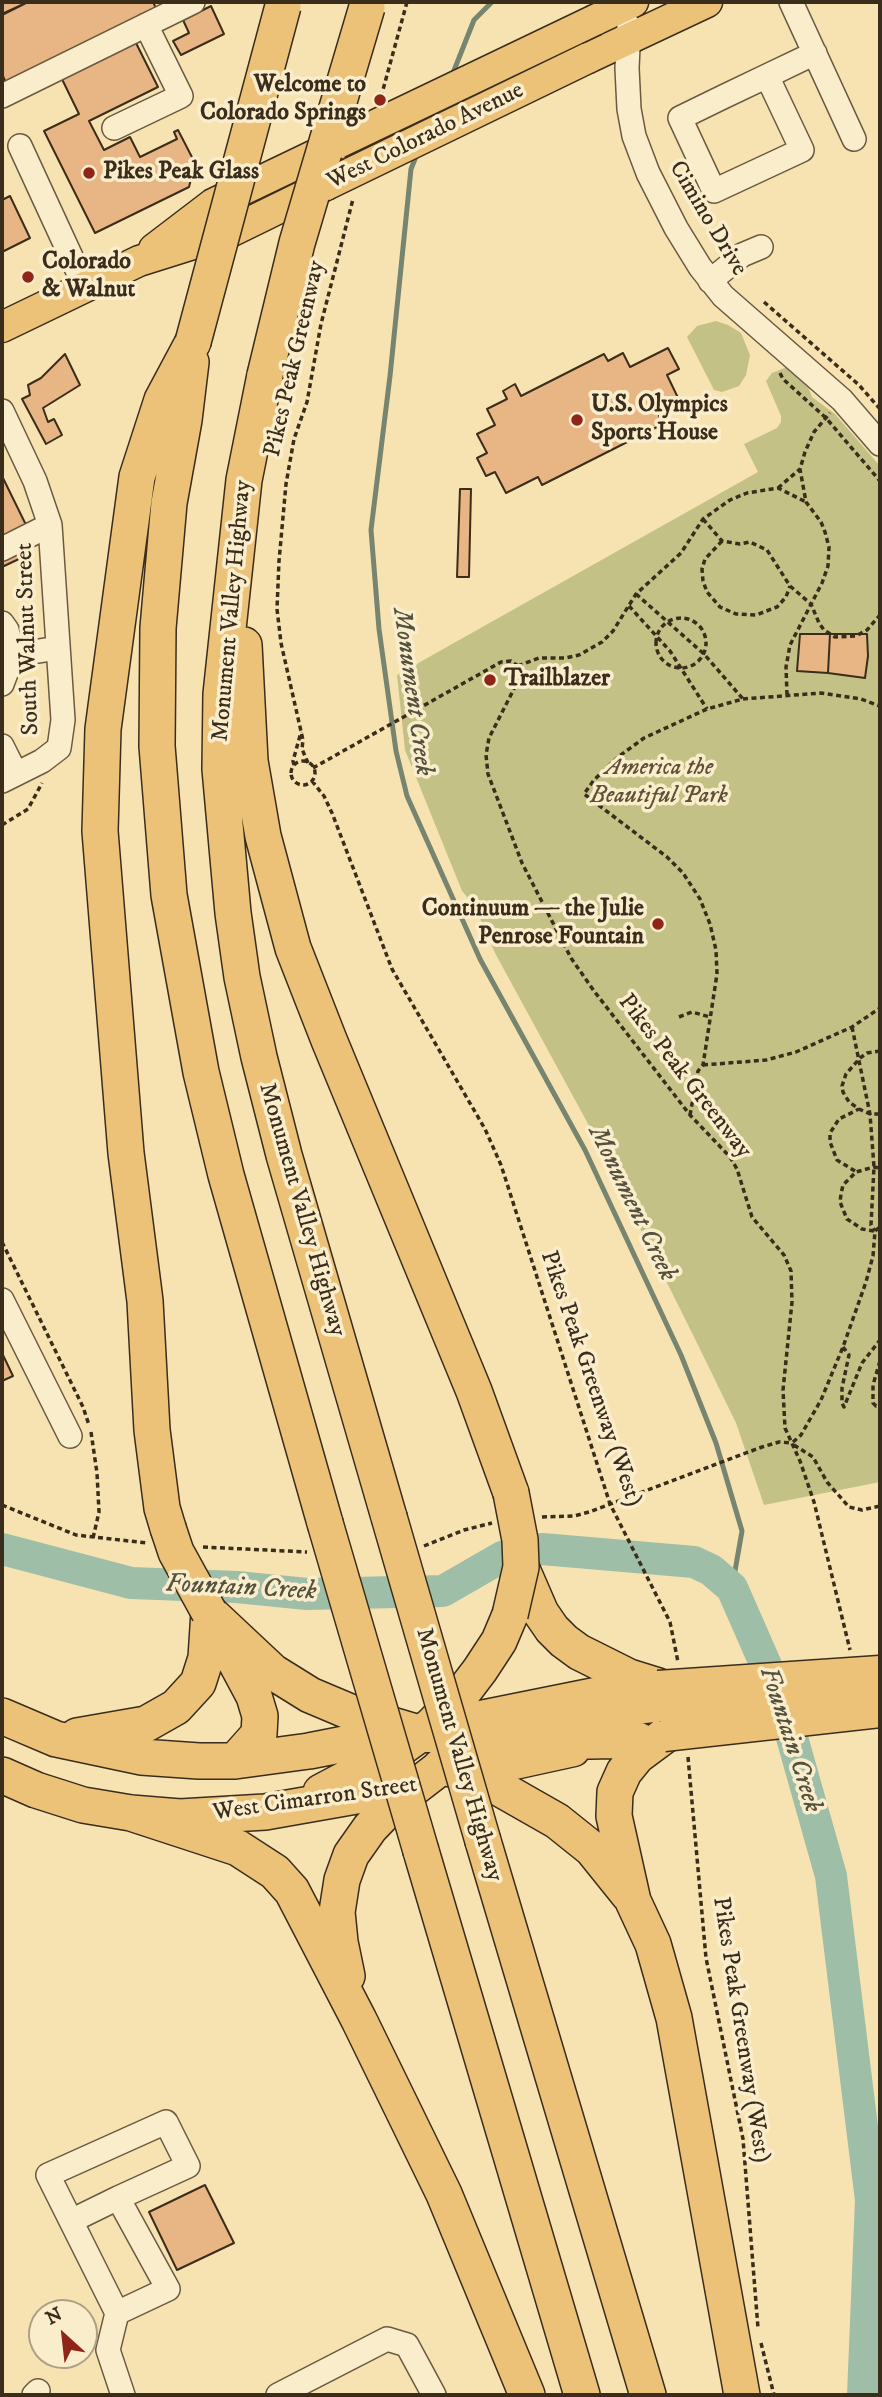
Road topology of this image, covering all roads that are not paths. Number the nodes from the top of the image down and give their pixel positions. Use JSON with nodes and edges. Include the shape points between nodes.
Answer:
{"nodes":[{"id":1,"x":193,"y":2,"type":"edge"},
{"id":2,"x":631,"y":2,"type":"edge"},
{"id":3,"x":707,"y":2,"type":"edge"},
{"id":4,"x":791,"y":2,"type":"edge"},
{"id":5,"x":283,"y":4,"type":"edge"},
{"id":6,"x":367,"y":4,"type":"edge"},
{"id":7,"x":146,"y":25,"type":"junction"},
{"id":8,"x":628,"y":39,"type":"junction"},
{"id":9,"x":815,"y":53,"type":"junction"},
{"id":10,"x":767,"y":76,"type":"junction"},
{"id":11,"x":2,"y":96,"type":"edge"},
{"id":12,"x":114,"y":128,"type":"dead end"},
{"id":13,"x":854,"y":139,"type":"dead end"},
{"id":14,"x":20,"y":146,"type":"dead end"},
{"id":15,"x":761,"y":247,"type":"dead end"},
{"id":16,"x":139,"y":261,"type":"junction"},
{"id":17,"x":710,"y":282,"type":"junction"},
{"id":18,"x":85,"y":287,"type":"junction"},
{"id":19,"x":2,"y":327,"type":"edge"},
{"id":20,"x":193,"y":342,"type":"junction"},
{"id":21,"x":2,"y":411,"type":"edge"},
{"id":22,"x":880,"y":443,"type":"edge"},
{"id":23,"x":50,"y":525,"type":"junction"},
{"id":24,"x":238,"y":533,"type":"junction"},
{"id":25,"x":2,"y":549,"type":"edge"},
{"id":26,"x":2,"y":623,"type":"edge"},
{"id":27,"x":58,"y":648,"type":"junction"},
{"id":28,"x":13,"y":655,"type":"junction"},
{"id":29,"x":2,"y":684,"type":"edge"},
{"id":30,"x":2,"y":746,"type":"edge"},
{"id":31,"x":9,"y":778,"type":"edge"},
{"id":32,"x":2,"y":1300,"type":"edge"},
{"id":33,"x":70,"y":1436,"type":"dead end"},
{"id":34,"x":526,"y":1614,"type":"junction"},
{"id":35,"x":219,"y":1632,"type":"junction"},
{"id":36,"x":880,"y":1671,"type":"edge"},
{"id":37,"x":880,"y":1690,"type":"edge"},
{"id":38,"x":880,"y":1712,"type":"edge"},
{"id":39,"x":664,"y":1714,"type":"junction"},
{"id":40,"x":2,"y":1716,"type":"edge"},
{"id":41,"x":414,"y":1736,"type":"junction"},
{"id":42,"x":56,"y":1739,"type":"junction"},
{"id":43,"x":501,"y":1739,"type":"junction"},
{"id":44,"x":235,"y":1761,"type":"junction"},
{"id":45,"x":2,"y":1775,"type":"edge"},
{"id":46,"x":442,"y":1776,"type":"junction"},
{"id":47,"x":265,"y":1812,"type":"junction"},
{"id":48,"x":131,"y":1813,"type":"junction"},
{"id":49,"x":633,"y":1901,"type":"junction"},
{"id":50,"x":359,"y":2020,"type":"junction"},
{"id":51,"x":118,"y":2198,"type":"junction"},
{"id":52,"x":71,"y":2221,"type":"junction"},
{"id":53,"x":117,"y":2313,"type":"junction"},
{"id":54,"x":123,"y":2395,"type":"edge"},
{"id":55,"x":278,"y":2395,"type":"edge"},
{"id":56,"x":435,"y":2395,"type":"edge"},
{"id":57,"x":527,"y":2395,"type":"edge"},
{"id":58,"x":582,"y":2395,"type":"edge"},
{"id":59,"x":648,"y":2395,"type":"edge"},
{"id":60,"x":742,"y":2395,"type":"edge"}],
"edges":[{"from":1,"to":7,"type":"street"},
{"from":2,"to":8,"type":"street","name":"Cimino Drive"},
{"from":2,"to":16,"type":"main road","name":"West Colorado Avenue","bridge":true,"via":[[213,204]]},
{"from":3,"to":8,"type":"main road","name":"West Colorado Avenue"},
{"from":4,"to":9,"type":"street"},
{"from":5,"to":20,"type":"highway","bridge":true},
{"from":6,"to":24,"type":"highway","name":"Monument Valley Highway","bridge":true,"via":[[265,375]]},
{"from":7,"to":11,"type":"street"},
{"from":7,"to":12,"type":"street","via":[[181,96]]},
{"from":8,"to":16,"type":"main road","name":"West Colorado Avenue","bridge":true,"via":[[340,189],[228,233]]},
{"from":8,"to":17,"type":"street","name":"Cimino Drive","via":[[629,109],[635,136],[676,228]]},
{"from":9,"to":10,"type":"street"},
{"from":9,"to":13,"type":"street"},
{"from":10,"to":10,"type":"street","via":[[802,150],[715,191],[680,118]]},
{"from":14,"to":18,"type":"street"},
{"from":15,"to":17,"type":"street","via":[[742,255]]},
{"from":16,"to":18,"type":"main road","name":"West Colorado Avenue"},
{"from":17,"to":22,"type":"street","name":"Cimino Drive","via":[[842,400]]},
{"from":18,"to":19,"type":"main road","name":"West Colorado Avenue"},
{"from":20,"to":35,"type":"highway","bridge":true,"via":[[162,400],[137,477],[103,729],[100,831],[162,1508],[176,1552]]},
{"from":20,"to":58,"type":"highway","bridge":true,"via":[[169,503],[158,628],[157,746],[169,895],[201,1072],[325,1522]]},
{"from":21,"to":23,"type":"street","name":"South Walnut Street"},
{"from":23,"to":25,"type":"street"},
{"from":23,"to":27,"type":"street","name":"South Walnut Street"},
{"from":24,"to":34,"type":"highway","bridge":true,"via":[[250,761],[262,836],[293,948],[474,1391],[511,1493]]},
{"from":24,"to":59,"type":"highway","name":"Monument Valley Highway","bridge":true,"via":[[221,694],[220,769],[231,900],[259,1057],[483,1841]]},
{"from":26,"to":28,"type":"street"},
{"from":27,"to":28,"type":"street"},
{"from":27,"to":31,"type":"street","name":"South Walnut Street","via":[[64,720],[50,755]]},
{"from":28,"to":29,"type":"street"},
{"from":30,"to":31,"type":"street"},
{"from":32,"to":33,"type":"street"},
{"from":34,"to":39,"type":"highway","via":[[579,1652],[629,1677]]},
{"from":34,"to":41,"type":"highway","via":[[499,1641],[461,1695]]},
{"from":35,"to":41,"type":"highway","via":[[310,1695]]},
{"from":35,"to":42,"type":"highway","via":[[198,1683],[176,1707],[146,1724]]},
{"from":35,"to":44,"type":"highway","via":[[260,1716],[259,1734]]},
{"from":36,"to":39,"type":"main road","name":"West Cimarron Street","bridge":true},
{"from":37,"to":39,"type":"highway","bridge":true},
{"from":38,"to":39,"type":"main road","name":"West Cimarron Street","bridge":true},
{"from":39,"to":41,"type":"main road","name":"West Cimarron Street","via":[[581,1696]]},
{"from":39,"to":43,"type":"highway","via":[[620,1708],[562,1719]]},
{"from":39,"to":46,"type":"main road","name":"West Cimarron Street","via":[[572,1751]]},
{"from":39,"to":49,"type":"highway","via":[[615,1792],[614,1816]]},
{"from":40,"to":42,"type":"highway","name":"West Cimarron Street"},
{"from":41,"to":43,"type":"highway"},
{"from":41,"to":44,"type":"highway","name":"West Cimarron Street"},
{"from":41,"to":46,"type":"highway"},
{"from":41,"to":47,"type":"highway","via":[[329,1789]]},
{"from":42,"to":44,"type":"highway","name":"West Cimarron Street","via":[[141,1757]]},
{"from":43,"to":46,"type":"highway","via":[[463,1755]]},
{"from":45,"to":48,"type":"highway","name":"West Cimarron Street","via":[[83,1805]]},
{"from":46,"to":47,"type":"highway","name":"West Cimarron Street"},
{"from":46,"to":49,"type":"highway","via":[[485,1780],[557,1821],[592,1849]]},
{"from":46,"to":50,"type":"highway","via":[[393,1804],[351,1855],[342,1880],[337,1912],[340,1942]]},
{"from":47,"to":48,"type":"highway","name":"West Cimarron Street","via":[[180,1817]]},
{"from":48,"to":50,"type":"highway","via":[[238,1848],[275,1872],[292,1891]]},
{"from":49,"to":60,"type":"highway","via":[[653,1944],[674,2018]]},
{"from":50,"to":57,"type":"highway","via":[[444,2194]]},
{"from":51,"to":52,"type":"street"},
{"from":51,"to":52,"type":"street","via":[[188,2166],[166,2122],[48,2175]]},
{"from":51,"to":53,"type":"street","via":[[168,2289]]},
{"from":52,"to":53,"type":"street"},
{"from":53,"to":54,"type":"street","via":[[108,2350]]},
{"from":55,"to":56,"type":"street","via":[[387,2339],[407,2345]]}]}
